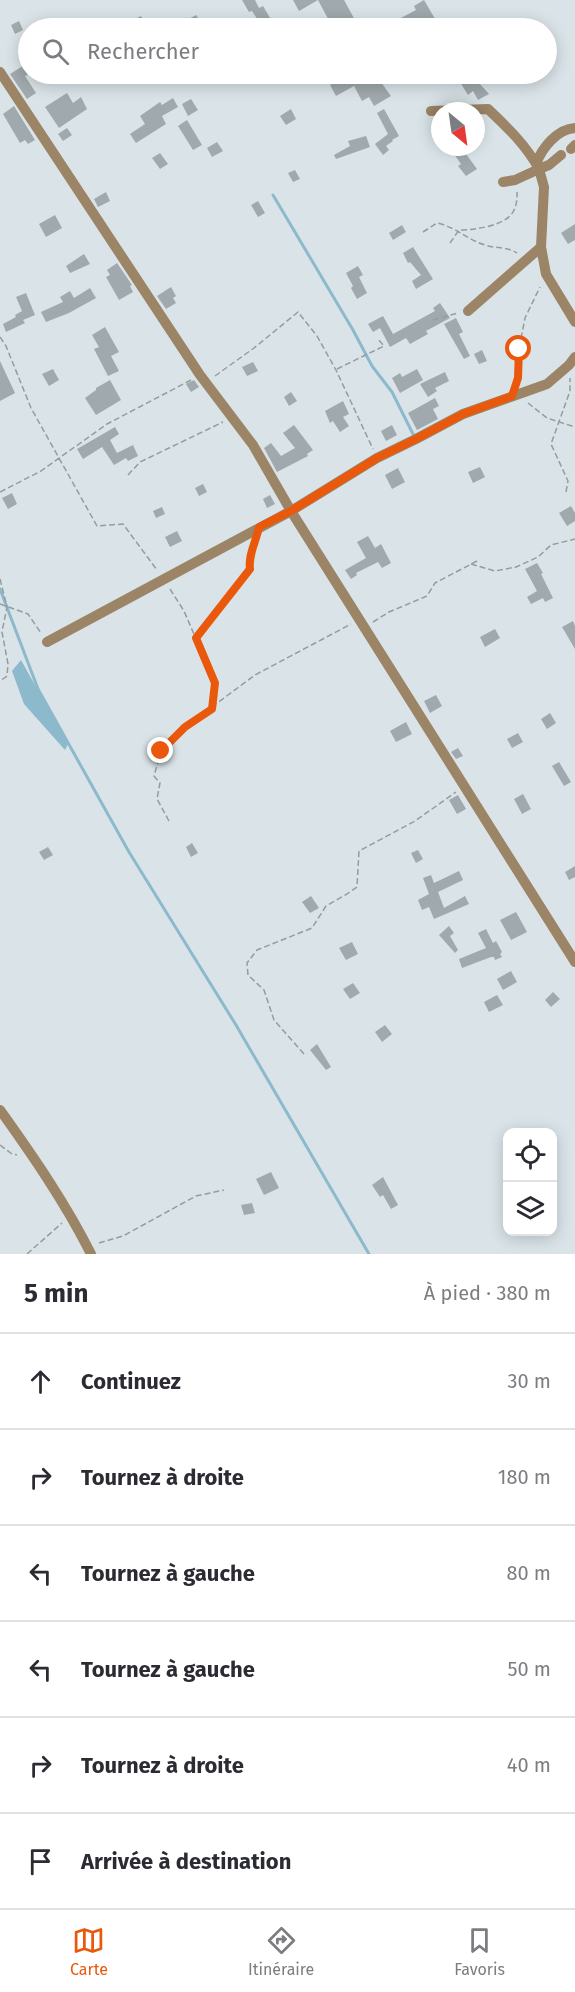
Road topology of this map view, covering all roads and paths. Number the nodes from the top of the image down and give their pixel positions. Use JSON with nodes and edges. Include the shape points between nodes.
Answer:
{"nodes":[{"id":1,"x":0,"y":72,"type":"edge"},
{"id":2,"x":485,"y":109,"type":"edge"},
{"id":3,"x":575,"y":128,"type":"edge"},
{"id":4,"x":561,"y":155,"type":"dead end"},
{"id":5,"x":537,"y":167,"type":"junction"},
{"id":6,"x":503,"y":182,"type":"dead end"},
{"id":7,"x":517,"y":191,"type":"dead end"},
{"id":8,"x":459,"y":231,"type":"junction"},
{"id":9,"x":423,"y":232,"type":"dead end"},
{"id":10,"x":450,"y":243,"type":"dead end"},
{"id":11,"x":541,"y":247,"type":"junction"},
{"id":12,"x":528,"y":260,"type":"junction"},
{"id":13,"x":546,"y":274,"type":"junction"},
{"id":14,"x":468,"y":311,"type":"joint"},
{"id":15,"x":433,"y":320,"type":"dead end"},
{"id":16,"x":575,"y":321,"type":"edge"},
{"id":17,"x":0,"y":337,"type":"edge"},
{"id":18,"x":378,"y":339,"type":"dead end"},
{"id":19,"x":572,"y":361,"type":"edge"},
{"id":20,"x":336,"y":370,"type":"junction"},
{"id":21,"x":203,"y":378,"type":"junction"},
{"id":22,"x":514,"y":395,"type":"junction"},
{"id":23,"x":232,"y":418,"type":"junction"},
{"id":24,"x":558,"y":422,"type":"junction"},
{"id":25,"x":575,"y":427,"type":"edge"},
{"id":26,"x":377,"y":458,"type":"junction"},
{"id":27,"x":58,"y":459,"type":"junction"},
{"id":28,"x":128,"y":475,"type":"dead end"},
{"id":29,"x":0,"y":492,"type":"edge"},
{"id":30,"x":566,"y":492,"type":"dead end"},
{"id":31,"x":291,"y":511,"type":"junction"},
{"id":32,"x":259,"y":527,"type":"junction"},
{"id":33,"x":575,"y":538,"type":"edge"},
{"id":34,"x":477,"y":561,"type":"dead end"},
{"id":35,"x":471,"y":564,"type":"junction"},
{"id":36,"x":0,"y":579,"type":"edge"},
{"id":37,"x":164,"y":579,"type":"junction"},
{"id":38,"x":0,"y":604,"type":"edge"},
{"id":39,"x":7,"y":607,"type":"junction"},
{"id":40,"x":363,"y":623,"type":"junction"},
{"id":41,"x":196,"y":638,"type":"junction"},
{"id":42,"x":47,"y":642,"type":"joint"},
{"id":43,"x":0,"y":681,"type":"edge"},
{"id":44,"x":212,"y":709,"type":"junction"},
{"id":45,"x":465,"y":786,"type":"junction"},
{"id":46,"x":169,"y":821,"type":"dead end"},
{"id":47,"x":575,"y":962,"type":"edge"},
{"id":48,"x":304,"y":1054,"type":"dead end"},
{"id":49,"x":0,"y":1110,"type":"edge"},
{"id":50,"x":0,"y":1146,"type":"edge"},
{"id":51,"x":29,"y":1152,"type":"junction"},
{"id":52,"x":224,"y":1190,"type":"dead end"},
{"id":53,"x":68,"y":1215,"type":"junction"},
{"id":54,"x":90,"y":1252,"type":"edge"},
{"id":55,"x":27,"y":1254,"type":"edge"}],
"edges":[{"from":1,"to":21,"type":"street"},
{"from":2,"to":5,"type":"street","via":[[512,132]]},
{"from":3,"to":5,"type":"street","via":[[566,128],[552,139],[540,153]]},
{"from":4,"to":5,"type":"street","via":[[549,165]]},
{"from":5,"to":6,"type":"street","via":[[515,180]]},
{"from":5,"to":11,"type":"street","via":[[544,187]]},
{"from":7,"to":8,"type":"path","via":[[517,202],[508,217],[490,226]]},
{"from":8,"to":9,"type":"path","via":[[438,223]]},
{"from":8,"to":10,"type":"path"},
{"from":8,"to":12,"type":"path","via":[[484,245],[509,248]]},
{"from":11,"to":12,"type":"street"},
{"from":11,"to":13,"type":"street"},
{"from":12,"to":14,"type":"street"},
{"from":13,"to":16,"type":"street"},
{"from":13,"to":22,"type":"path","via":[[525,318]]},
{"from":14,"to":15,"type":"path"},
{"from":17,"to":27,"type":"path"},
{"from":18,"to":20,"type":"path","via":[[384,346]]},
{"from":19,"to":22,"type":"street","via":[[548,384]]},
{"from":19,"to":24,"type":"path","via":[[570,391]]},
{"from":20,"to":21,"type":"path","via":[[298,312],[254,348]]},
{"from":20,"to":26,"type":"path"},
{"from":21,"to":23,"type":"street"},
{"from":21,"to":27,"type":"path","via":[[107,424]]},
{"from":22,"to":24,"type":"path"},
{"from":22,"to":26,"type":"street","via":[[463,414]]},
{"from":23,"to":28,"type":"path","via":[[140,462]]},
{"from":23,"to":31,"type":"street"},
{"from":24,"to":25,"type":"path"},
{"from":24,"to":30,"type":"path","via":[[551,444],[568,481]]},
{"from":26,"to":31,"type":"street"},
{"from":27,"to":29,"type":"path"},
{"from":27,"to":37,"type":"path","via":[[97,526],[123,524]]},
{"from":31,"to":32,"type":"street"},
{"from":31,"to":40,"type":"street"},
{"from":32,"to":37,"type":"street"},
{"from":32,"to":41,"type":"path","via":[[250,569]]},
{"from":33,"to":35,"type":"path","via":[[551,545],[538,557],[516,567],[495,571]]},
{"from":34,"to":35,"type":"path"},
{"from":35,"to":40,"type":"path","via":[[435,584],[427,596]]},
{"from":36,"to":39,"type":"path"},
{"from":37,"to":41,"type":"path"},
{"from":37,"to":42,"type":"street"},
{"from":38,"to":39,"type":"path"},
{"from":39,"to":42,"type":"path","via":[[28,614]]},
{"from":39,"to":43,"type":"path","via":[[2,632],[7,676]]},
{"from":40,"to":44,"type":"path","via":[[255,675]]},
{"from":40,"to":45,"type":"street"},
{"from":41,"to":44,"type":"path","via":[[215,683]]},
{"from":44,"to":46,"type":"path","via":[[185,727],[161,751],[154,776],[160,783],[157,799]]},
{"from":45,"to":47,"type":"street"},
{"from":45,"to":48,"type":"path","via":[[416,821],[358,851],[357,886],[326,906],[312,928],[257,950],[247,963],[248,975],[264,990],[274,1020]]},
{"from":49,"to":51,"type":"street"},
{"from":50,"to":51,"type":"path","via":[[12,1154]]},
{"from":51,"to":53,"type":"street"},
{"from":52,"to":54,"type":"path","via":[[196,1196],[123,1236],[93,1244]]},
{"from":53,"to":54,"type":"street"},
{"from":53,"to":55,"type":"path"}]}
